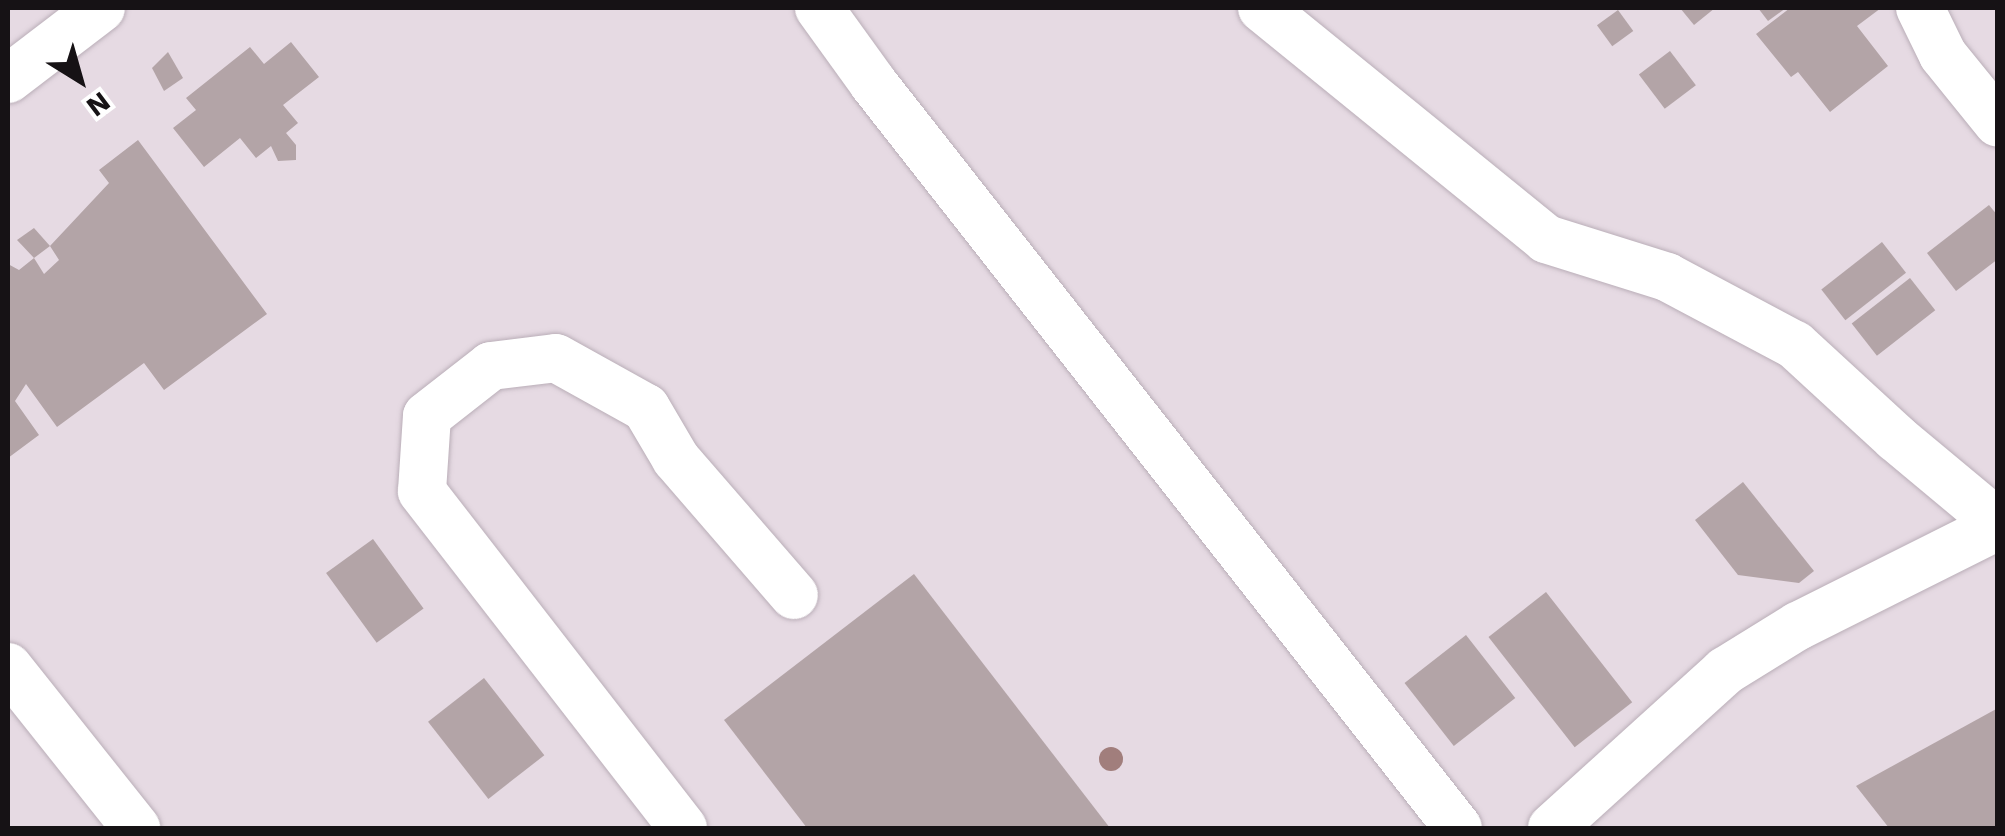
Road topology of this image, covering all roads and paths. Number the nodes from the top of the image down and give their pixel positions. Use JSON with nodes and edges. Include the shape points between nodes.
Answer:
{"nodes":[{"id":1,"x":101,"y":8,"type":"edge"},
{"id":2,"x":819,"y":8,"type":"edge"},
{"id":3,"x":846,"y":8,"type":"edge"},
{"id":4,"x":1262,"y":8,"type":"edge"},
{"id":5,"x":1920,"y":8,"type":"edge"},
{"id":6,"x":8,"y":79,"type":"edge"},
{"id":7,"x":873,"y":82,"type":"junction"},
{"id":8,"x":1998,"y":123,"type":"edge"},
{"id":9,"x":1998,"y":524,"type":"edge"},
{"id":10,"x":794,"y":596,"type":"dead end"},
{"id":11,"x":8,"y":666,"type":"edge"},
{"id":12,"x":136,"y":828,"type":"edge"},
{"id":13,"x":683,"y":828,"type":"edge"},
{"id":14,"x":1458,"y":828,"type":"edge"},
{"id":15,"x":1552,"y":828,"type":"edge"}],
"edges":[{"from":1,"to":6,"type":"street"},
{"from":2,"to":7,"type":"street"},
{"from":3,"to":7,"type":"street"},
{"from":4,"to":9,"type":"street","via":[[1546,239],[1667,277],[1795,345]]},
{"from":5,"to":8,"type":"street","via":[[1943,55]]},
{"from":7,"to":14,"type":"street"},
{"from":9,"to":15,"type":"street","via":[[1725,670]]},
{"from":10,"to":13,"type":"street","via":[[676,459],[646,408],[556,358],[490,366],[427,416],[422,491]]},
{"from":11,"to":12,"type":"street"}]}
